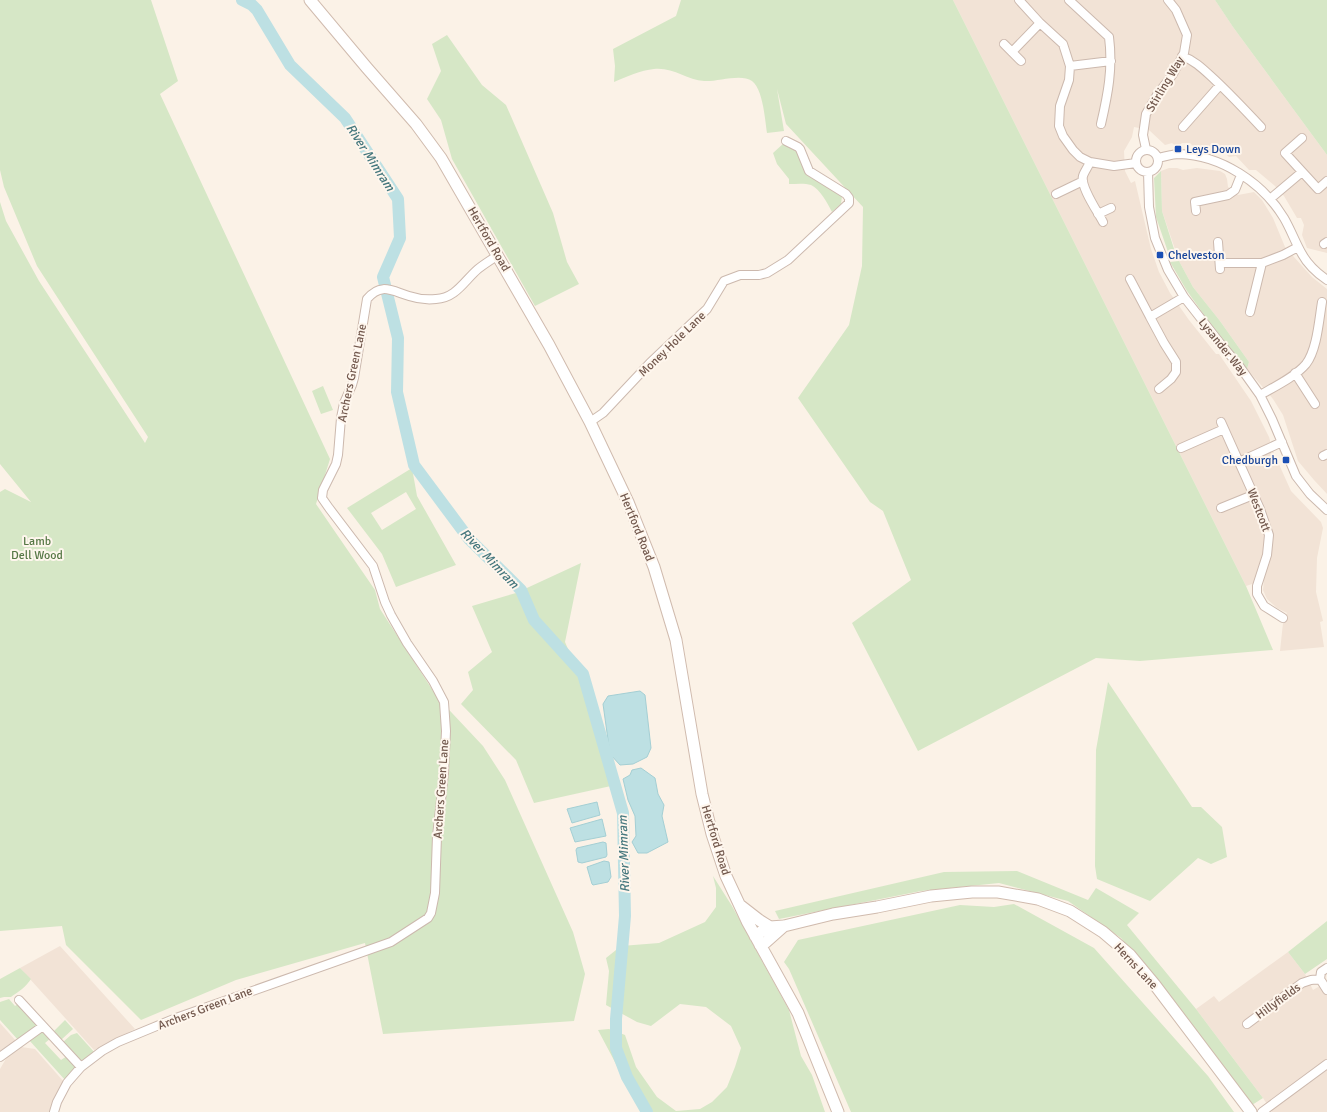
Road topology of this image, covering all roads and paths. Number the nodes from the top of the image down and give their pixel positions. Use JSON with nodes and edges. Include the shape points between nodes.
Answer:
{"nodes":[{"id":1,"x":310,"y":0,"type":"edge"},
{"id":2,"x":1019,"y":0,"type":"edge"},
{"id":3,"x":1070,"y":0,"type":"edge"},
{"id":4,"x":1168,"y":0,"type":"edge"},
{"id":5,"x":1040,"y":23,"type":"junction"},
{"id":6,"x":1004,"y":44,"type":"dead end"},
{"id":7,"x":1012,"y":52,"type":"junction"},
{"id":8,"x":1182,"y":56,"type":"junction"},
{"id":9,"x":1021,"y":61,"type":"dead end"},
{"id":10,"x":1111,"y":61,"type":"junction"},
{"id":11,"x":1070,"y":66,"type":"junction"},
{"id":12,"x":1220,"y":85,"type":"junction"},
{"id":13,"x":1101,"y":124,"type":"dead end"},
{"id":14,"x":1183,"y":127,"type":"dead end"},
{"id":15,"x":1261,"y":127,"type":"dead end"},
{"id":16,"x":1302,"y":138,"type":"dead end"},
{"id":17,"x":786,"y":141,"type":"dead end"},
{"id":18,"x":1146,"y":150,"type":"junction"},
{"id":19,"x":1158,"y":158,"type":"junction"},
{"id":20,"x":1090,"y":162,"type":"junction"},
{"id":21,"x":1136,"y":163,"type":"junction"},
{"id":22,"x":1148,"y":172,"type":"junction"},
{"id":23,"x":1302,"y":172,"type":"junction"},
{"id":24,"x":1241,"y":175,"type":"junction"},
{"id":25,"x":1083,"y":181,"type":"junction"},
{"id":26,"x":1327,"y":181,"type":"edge"},
{"id":27,"x":1056,"y":194,"type":"dead end"},
{"id":28,"x":1270,"y":199,"type":"junction"},
{"id":29,"x":1111,"y":208,"type":"dead end"},
{"id":30,"x":1196,"y":211,"type":"dead end"},
{"id":31,"x":1098,"y":214,"type":"junction"},
{"id":32,"x":1103,"y":222,"type":"dead end"},
{"id":33,"x":1218,"y":242,"type":"dead end"},
{"id":34,"x":1298,"y":247,"type":"junction"},
{"id":35,"x":498,"y":255,"type":"junction"},
{"id":36,"x":1262,"y":263,"type":"junction"},
{"id":37,"x":1130,"y":279,"type":"dead end"},
{"id":38,"x":1327,"y":280,"type":"edge"},
{"id":39,"x":1184,"y":297,"type":"junction"},
{"id":40,"x":1322,"y":302,"type":"dead end"},
{"id":41,"x":1250,"y":312,"type":"dead end"},
{"id":42,"x":1150,"y":317,"type":"junction"},
{"id":43,"x":1295,"y":373,"type":"junction"},
{"id":44,"x":1159,"y":389,"type":"dead end"},
{"id":45,"x":1260,"y":395,"type":"junction"},
{"id":46,"x":1315,"y":404,"type":"dead end"},
{"id":47,"x":590,"y":422,"type":"junction"},
{"id":48,"x":1282,"y":442,"type":"junction"},
{"id":49,"x":1181,"y":448,"type":"dead end"},
{"id":50,"x":1239,"y":462,"type":"junction"},
{"id":51,"x":1253,"y":495,"type":"junction"},
{"id":52,"x":1221,"y":508,"type":"dead end"},
{"id":53,"x":1327,"y":510,"type":"edge"},
{"id":54,"x":1283,"y":618,"type":"dead end"},
{"id":55,"x":738,"y":903,"type":"junction"},
{"id":56,"x":784,"y":926,"type":"junction"},
{"id":57,"x":770,"y":927,"type":"junction"},
{"id":58,"x":758,"y":941,"type":"junction"},
{"id":59,"x":1327,"y":968,"type":"edge"},
{"id":60,"x":1320,"y":979,"type":"junction"},
{"id":61,"x":1327,"y":990,"type":"edge"},
{"id":62,"x":19,"y":1000,"type":"dead end"},
{"id":63,"x":1246,"y":1024,"type":"dead end"},
{"id":64,"x":43,"y":1026,"type":"junction"},
{"id":65,"x":0,"y":1057,"type":"edge"},
{"id":66,"x":1327,"y":1064,"type":"edge"},
{"id":67,"x":81,"y":1067,"type":"junction"},
{"id":68,"x":54,"y":1112,"type":"edge"},
{"id":69,"x":838,"y":1112,"type":"edge"},
{"id":70,"x":1251,"y":1112,"type":"edge"},
{"id":71,"x":1262,"y":1112,"type":"edge"}],
"edges":[{"from":1,"to":35,"type":"main road","name":"Hertford Road","via":[[426,136]]},
{"from":2,"to":5,"type":"street"},
{"from":3,"to":10,"type":"street","via":[[1109,37]]},
{"from":4,"to":8,"type":"street","name":"Stirling Way","via":[[1176,10],[1187,35]]},
{"from":5,"to":7,"type":"street"},
{"from":5,"to":11,"type":"street","via":[[1063,44]]},
{"from":6,"to":7,"type":"street"},
{"from":7,"to":9,"type":"street"},
{"from":8,"to":12,"type":"street","via":[[1192,60]]},
{"from":8,"to":18,"type":"street","name":"Stirling Way","via":[[1146,114],[1143,135]]},
{"from":10,"to":11,"type":"street"},
{"from":10,"to":13,"type":"street","via":[[1109,90]]},
{"from":11,"to":20,"type":"street","via":[[1069,80],[1060,106],[1059,126],[1073,150]]},
{"from":12,"to":14,"type":"street"},
{"from":12,"to":15,"type":"street"},
{"from":16,"to":23,"type":"street","via":[[1285,153]]},
{"from":17,"to":47,"type":"street","name":"Money Hole Lane","via":[[800,149],[809,171],[846,194],[849,203],[788,260],[767,273],[740,275],[724,281],[707,309],[603,413]]},
{"from":18,"to":19,"type":"street","via":[[1155,153]]},
{"from":18,"to":21,"type":"street","via":[[1138,154]]},
{"from":19,"to":22,"type":"street","via":[[1157,166]]},
{"from":19,"to":24,"type":"street","via":[[1178,154],[1198,157],[1222,164]]},
{"from":20,"to":21,"type":"street","via":[[1114,166]]},
{"from":20,"to":25,"type":"street"},
{"from":21,"to":22,"type":"street","via":[[1142,171]]},
{"from":22,"to":39,"type":"street","name":"Lysander Way","via":[[1149,207],[1155,238],[1168,270]]},
{"from":23,"to":26,"type":"street","via":[[1318,189]]},
{"from":23,"to":28,"type":"street"},
{"from":24,"to":28,"type":"street"},
{"from":24,"to":30,"type":"street","via":[[1235,190],[1228,195],[1195,202]]},
{"from":25,"to":27,"type":"street"},
{"from":25,"to":31,"type":"street"},
{"from":28,"to":34,"type":"street","via":[[1285,220]]},
{"from":29,"to":31,"type":"street"},
{"from":31,"to":32,"type":"street"},
{"from":33,"to":36,"type":"street","via":[[1220,266]]},
{"from":34,"to":36,"type":"street"},
{"from":34,"to":38,"type":"street","via":[[1311,266]]},
{"from":35,"to":47,"type":"main road","name":"Hertford Road"},
{"from":35,"to":67,"type":"street","name":"Archers Green Lane","via":[[478,269],[455,293],[446,297],[418,298],[389,289],[377,290],[367,299],[354,378],[341,418],[336,464],[323,490],[322,498],[374,566],[385,602],[407,643],[434,681],[444,702],[444,773],[437,836],[436,893],[431,913],[428,918],[391,942],[176,1018],[118,1042]]},
{"from":36,"to":41,"type":"street"},
{"from":37,"to":42,"type":"street"},
{"from":39,"to":42,"type":"street"},
{"from":39,"to":45,"type":"street","name":"Lysander Way"},
{"from":40,"to":43,"type":"street","via":[[1313,351],[1306,363]]},
{"from":42,"to":44,"type":"street","via":[[1176,362],[1176,372]]},
{"from":43,"to":45,"type":"street"},
{"from":43,"to":46,"type":"street"},
{"from":45,"to":48,"type":"street","name":"Lysander Way"},
{"from":47,"to":55,"type":"main road","name":"Hertford Road","via":[[628,502],[654,567],[676,640],[702,794],[719,855]]},
{"from":48,"to":50,"type":"street"},
{"from":48,"to":53,"type":"street","name":"Lysander Way","via":[[1296,476]]},
{"from":49,"to":50,"type":"street","via":[[1223,425]]},
{"from":50,"to":51,"type":"street","name":"Westcott"},
{"from":51,"to":52,"type":"street"},
{"from":51,"to":54,"type":"street","name":"Westcott","via":[[1269,535],[1267,555],[1257,594],[1264,606]]},
{"from":55,"to":57,"type":"main road"},
{"from":55,"to":58,"type":"main road","name":"Hertford Road"},
{"from":56,"to":57,"type":"main road","name":"Herns Lane"},
{"from":56,"to":58,"type":"main road","name":"Herns Lane","via":[[766,942]]},
{"from":56,"to":70,"type":"main road","name":"Herns Lane","via":[[931,896],[972,892],[998,892],[1038,899],[1070,911],[1103,932],[1130,955]]},
{"from":57,"to":58,"type":"main road","name":"Herns Lane","via":[[765,929]]},
{"from":58,"to":69,"type":"main road","name":"Hertford Road","via":[[798,1013]]},
{"from":59,"to":60,"type":"street","via":[[1321,972]]},
{"from":60,"to":61,"type":"street"},
{"from":60,"to":63,"type":"street","name":"Hillyfields","via":[[1302,983]]},
{"from":62,"to":64,"type":"street"},
{"from":64,"to":65,"type":"street"},
{"from":64,"to":67,"type":"street"},
{"from":66,"to":71,"type":"street"},
{"from":67,"to":68,"type":"street","name":"Archers Green Lane","via":[[67,1083]]}]}
